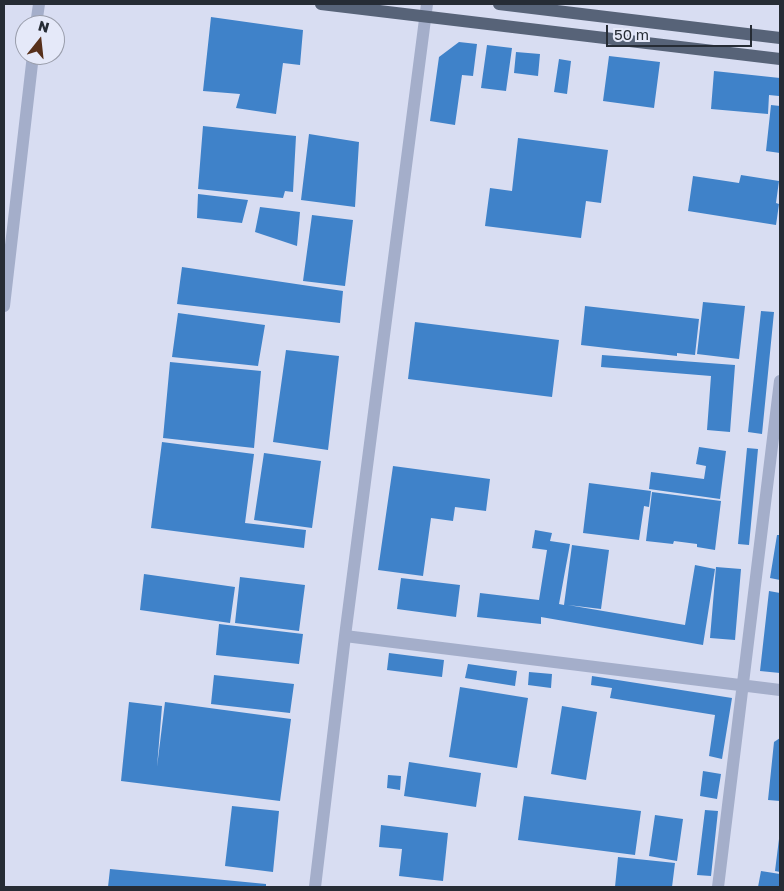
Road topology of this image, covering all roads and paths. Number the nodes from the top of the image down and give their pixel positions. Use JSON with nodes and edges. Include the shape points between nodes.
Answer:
{"nodes":[{"id":1,"x":321,"y":4,"type":"edge"},
{"id":2,"x":427,"y":4,"type":"edge"},
{"id":3,"x":499,"y":4,"type":"edge"},
{"id":4,"x":579,"y":9,"type":"edge"},
{"id":5,"x":425,"y":17,"type":"junction"},
{"id":6,"x":780,"y":38,"type":"edge"},
{"id":7,"x":780,"y":60,"type":"edge"},
{"id":8,"x":32,"y":65,"type":"edge"},
{"id":9,"x":4,"y":306,"type":"edge"},
{"id":10,"x":780,"y":382,"type":"edge"},
{"id":11,"x":345,"y":636,"type":"junction"},
{"id":12,"x":744,"y":685,"type":"junction"},
{"id":13,"x":780,"y":690,"type":"edge"},
{"id":14,"x":315,"y":887,"type":"edge"},
{"id":15,"x":718,"y":887,"type":"edge"}],
"edges":[{"from":1,"to":5,"type":"main road"},
{"from":2,"to":5,"type":"street"},
{"from":3,"to":4,"type":"main road"},
{"from":4,"to":6,"type":"main road"},
{"from":5,"to":7,"type":"main road"},
{"from":5,"to":11,"type":"street"},
{"from":8,"to":9,"type":"street"},
{"from":10,"to":12,"type":"street"},
{"from":11,"to":12,"type":"street"},
{"from":11,"to":14,"type":"street"},
{"from":12,"to":13,"type":"street"},
{"from":12,"to":15,"type":"street"}]}
